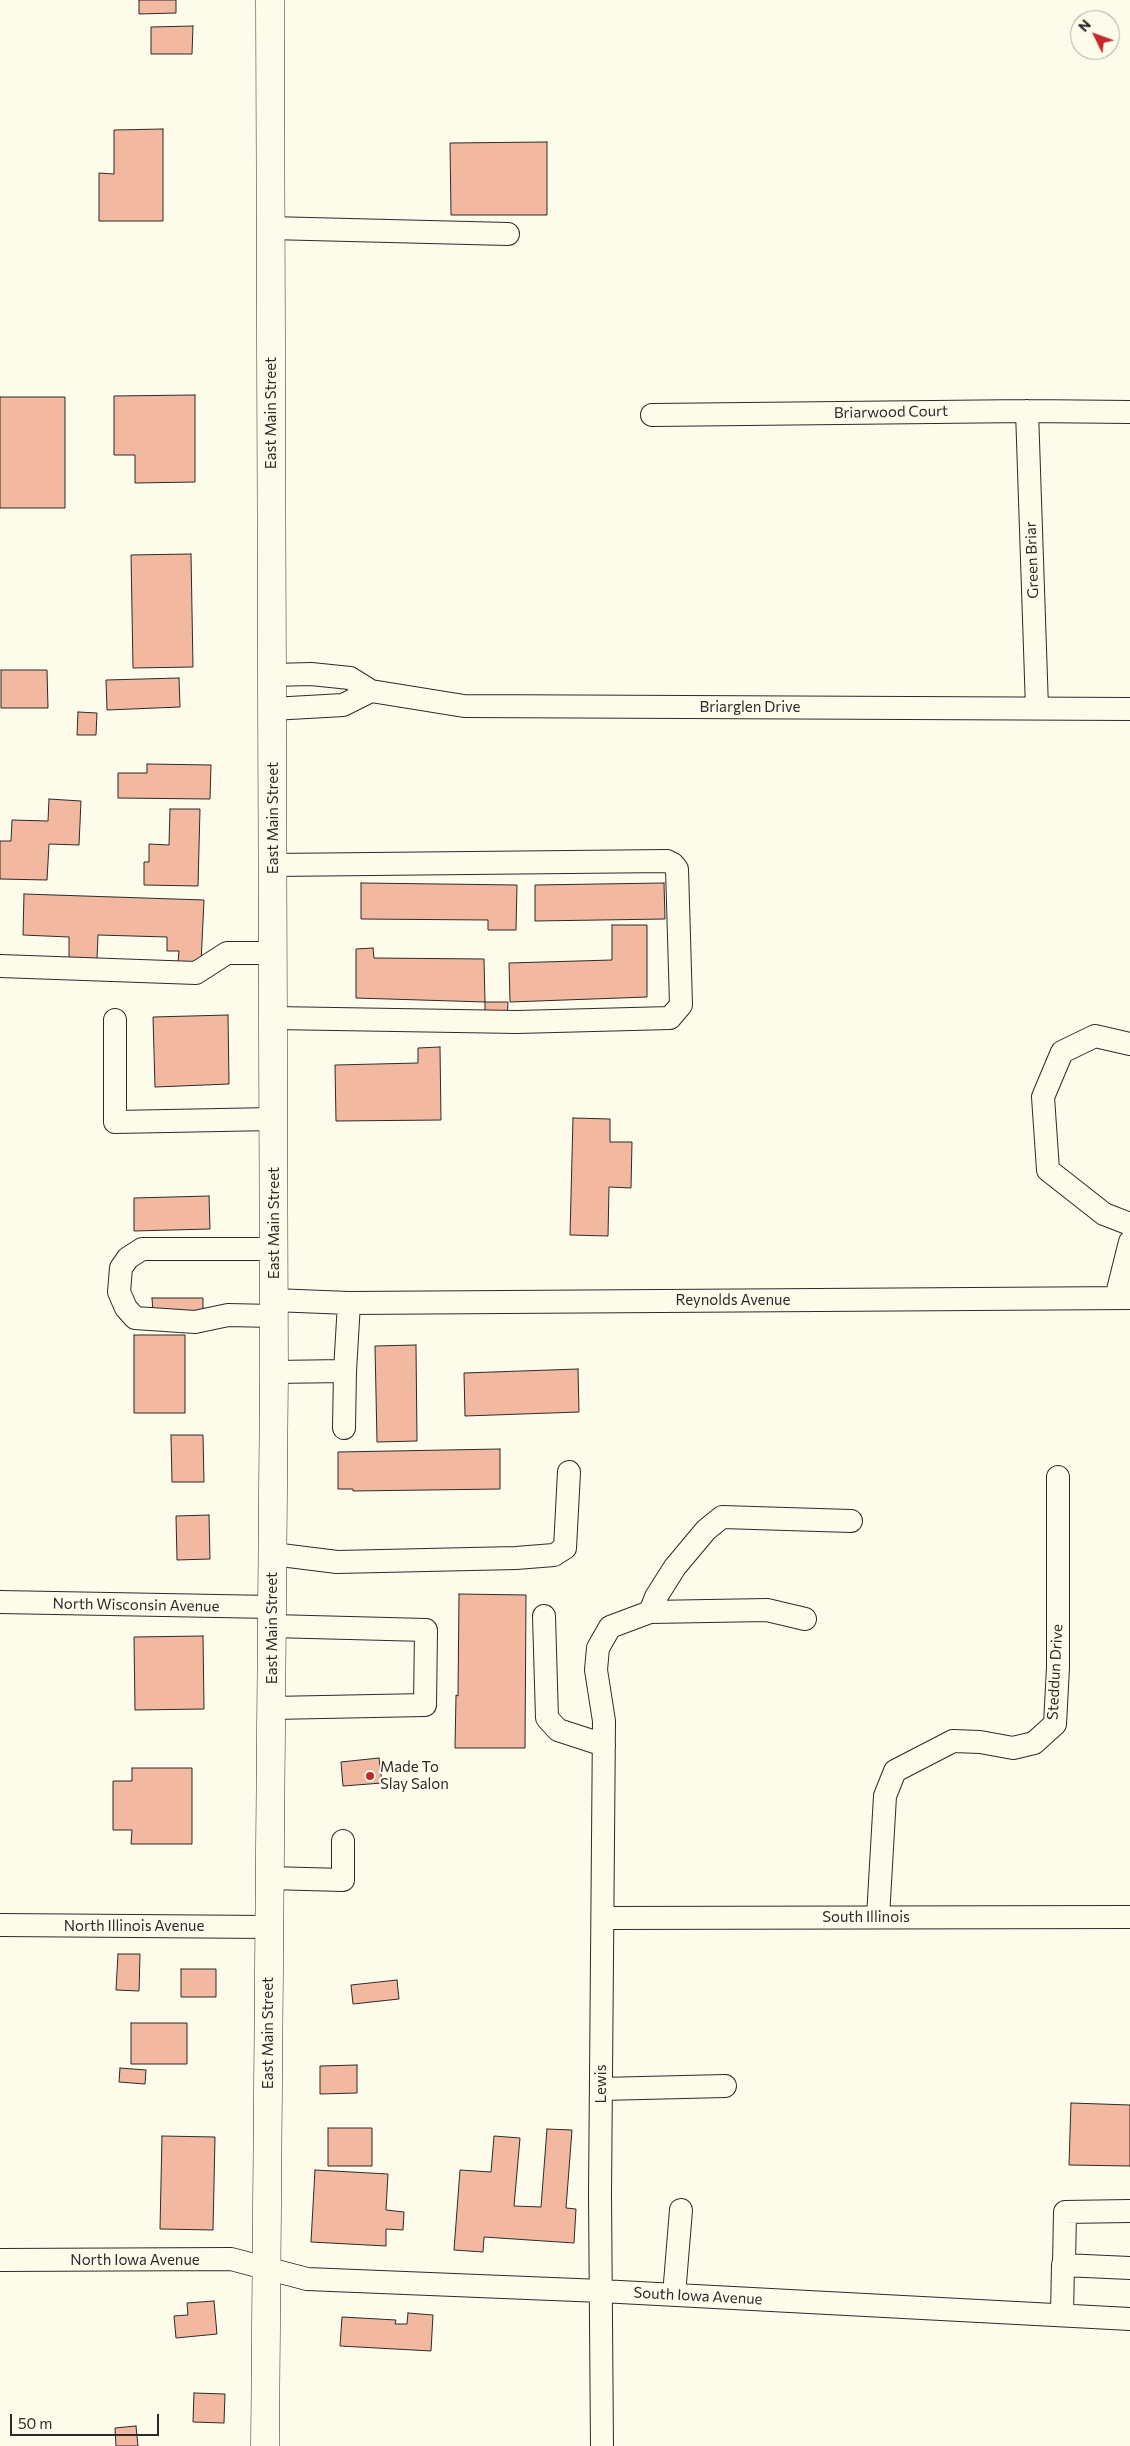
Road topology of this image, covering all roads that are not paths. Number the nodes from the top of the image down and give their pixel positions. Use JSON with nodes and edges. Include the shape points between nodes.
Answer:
{"nodes":[{"id":1,"x":270,"y":0,"type":"edge"},
{"id":2,"x":270,"y":228,"type":"junction"},
{"id":3,"x":508,"y":234,"type":"dead end"},
{"id":4,"x":1027,"y":411,"type":"junction"},
{"id":5,"x":1130,"y":412,"type":"edge"},
{"id":6,"x":652,"y":415,"type":"dead end"},
{"id":7,"x":272,"y":675,"type":"junction"},
{"id":8,"x":371,"y":691,"type":"junction"},
{"id":9,"x":1037,"y":708,"type":"junction"},
{"id":10,"x":272,"y":709,"type":"junction"},
{"id":11,"x":1130,"y":709,"type":"edge"},
{"id":12,"x":273,"y":865,"type":"junction"},
{"id":13,"x":274,"y":953,"type":"junction"},
{"id":14,"x":0,"y":966,"type":"edge"},
{"id":15,"x":274,"y":1018,"type":"junction"},
{"id":16,"x":115,"y":1020,"type":"dead end"},
{"id":17,"x":1130,"y":1044,"type":"edge"},
{"id":18,"x":273,"y":1119,"type":"junction"},
{"id":19,"x":1130,"y":1224,"type":"edge"},
{"id":20,"x":1130,"y":1242,"type":"edge"},
{"id":21,"x":274,"y":1249,"type":"junction"},
{"id":22,"x":1123,"y":1298,"type":"edge"},
{"id":23,"x":343,"y":1303,"type":"junction"},
{"id":24,"x":273,"y":1308,"type":"junction"},
{"id":25,"x":345,"y":1370,"type":"junction"},
{"id":26,"x":274,"y":1372,"type":"junction"},
{"id":27,"x":344,"y":1428,"type":"dead end"},
{"id":28,"x":569,"y":1472,"type":"dead end"},
{"id":29,"x":1058,"y":1477,"type":"dead end"},
{"id":30,"x":851,"y":1521,"type":"dead end"},
{"id":31,"x":273,"y":1554,"type":"junction"},
{"id":32,"x":0,"y":1602,"type":"edge"},
{"id":33,"x":650,"y":1612,"type":"junction"},
{"id":34,"x":272,"y":1616,"type":"junction"},
{"id":35,"x":544,"y":1616,"type":"dead end"},
{"id":36,"x":805,"y":1619,"type":"dead end"},
{"id":37,"x":272,"y":1708,"type":"junction"},
{"id":38,"x":604,"y":1745,"type":"junction"},
{"id":39,"x":343,"y":1841,"type":"dead end"},
{"id":40,"x":269,"y":1878,"type":"junction"},
{"id":41,"x":878,"y":1917,"type":"junction"},
{"id":42,"x":1130,"y":1917,"type":"edge"},
{"id":43,"x":603,"y":1918,"type":"junction"},
{"id":44,"x":0,"y":1926,"type":"edge"},
{"id":45,"x":268,"y":1927,"type":"junction"},
{"id":46,"x":725,"y":2086,"type":"dead end"},
{"id":47,"x":601,"y":2089,"type":"junction"},
{"id":48,"x":681,"y":2210,"type":"dead end"},
{"id":49,"x":1130,"y":2211,"type":"edge"},
{"id":50,"x":0,"y":2260,"type":"edge"},
{"id":51,"x":1064,"y":2265,"type":"junction"},
{"id":52,"x":1130,"y":2268,"type":"edge"},
{"id":53,"x":268,"y":2269,"type":"junction"},
{"id":54,"x":601,"y":2291,"type":"junction"},
{"id":55,"x":674,"y":2295,"type":"junction"},
{"id":56,"x":1062,"y":2315,"type":"junction"},
{"id":57,"x":1130,"y":2318,"type":"edge"},
{"id":58,"x":265,"y":2446,"type":"edge"},
{"id":59,"x":602,"y":2446,"type":"edge"}],
"edges":[{"from":1,"to":2,"type":"main road","name":"East Main Street"},
{"from":2,"to":3,"type":"street"},
{"from":2,"to":7,"type":"main road","name":"East Main Street"},
{"from":4,"to":5,"type":"street","name":"Briarwood Court"},
{"from":4,"to":6,"type":"street","name":"Briarwood Court"},
{"from":4,"to":9,"type":"street","name":"Green Briar"},
{"from":7,"to":8,"type":"street","name":"Briarglen Drive","via":[[350,678]]},
{"from":7,"to":10,"type":"main road","name":"East Main Street"},
{"from":8,"to":9,"type":"street","name":"Briarglen Drive","via":[[464,706]]},
{"from":8,"to":10,"type":"street","via":[[344,705]]},
{"from":9,"to":11,"type":"street","name":"Briarglen Drive"},
{"from":10,"to":12,"type":"main road","name":"East Main Street"},
{"from":12,"to":13,"type":"main road","name":"East Main Street"},
{"from":12,"to":15,"type":"street","via":[[667,861],[677,869],[680,1005],[670,1018],[517,1022]]},
{"from":13,"to":14,"type":"street","via":[[227,953],[196,973]]},
{"from":13,"to":15,"type":"main road","name":"East Main Street"},
{"from":15,"to":18,"type":"main road","name":"East Main Street"},
{"from":16,"to":18,"type":"street","via":[[115,1122]]},
{"from":17,"to":19,"type":"street","via":[[1095,1036],[1062,1052],[1043,1097],[1048,1170],[1104,1214]]},
{"from":18,"to":21,"type":"main road","name":"East Main Street"},
{"from":20,"to":22,"type":"street"},
{"from":21,"to":24,"type":"main road","name":"East Main Street"},
{"from":21,"to":24,"type":"street","name":"Reynolds Avenue","via":[[142,1249],[128,1258],[121,1268],[119,1292],[135,1318],[195,1322]]},
{"from":22,"to":23,"type":"street","name":"Reynolds Avenue"},
{"from":23,"to":24,"type":"street","name":"Reynolds Avenue"},
{"from":23,"to":25,"type":"street"},
{"from":24,"to":26,"type":"main road","name":"East Main Street"},
{"from":25,"to":26,"type":"street"},
{"from":25,"to":27,"type":"street"},
{"from":26,"to":31,"type":"main road","name":"East Main Street"},
{"from":28,"to":31,"type":"street","via":[[565,1548],[554,1555],[337,1562]]},
{"from":29,"to":41,"type":"street","name":"Steddun Drive","via":[[1055,1724],[1034,1743],[1014,1748],[953,1741],[895,1771],[885,1796]]},
{"from":30,"to":33,"type":"street","via":[[722,1517],[706,1530],[675,1567]]},
{"from":31,"to":34,"type":"main road","name":"East Main Street"},
{"from":32,"to":34,"type":"street","name":"North Wisconsin Avenue"},
{"from":33,"to":36,"type":"street","name":"Lewis","via":[[767,1610]]},
{"from":33,"to":38,"type":"street","name":"Lewis","via":[[610,1627],[598,1648],[596,1670],[604,1721]]},
{"from":34,"to":37,"type":"main road","name":"East Main Street"},
{"from":34,"to":37,"type":"street","name":"North Wisconsin Avenue","via":[[426,1630],[424,1706]]},
{"from":35,"to":38,"type":"street","via":[[547,1718],[558,1730]]},
{"from":37,"to":40,"type":"main road","name":"East Main Street"},
{"from":38,"to":43,"type":"street","name":"Lewis"},
{"from":39,"to":40,"type":"street","via":[[343,1880]]},
{"from":40,"to":45,"type":"main road","name":"East Main Street"},
{"from":41,"to":42,"type":"street","name":"South Illinois"},
{"from":41,"to":43,"type":"street","name":"South Illinois"},
{"from":43,"to":47,"type":"street","name":"Lewis"},
{"from":44,"to":45,"type":"street","name":"North Illinois Avenue"},
{"from":45,"to":53,"type":"main road","name":"East Main Street"},
{"from":46,"to":47,"type":"street"},
{"from":47,"to":54,"type":"street","name":"Lewis"},
{"from":48,"to":55,"type":"street"},
{"from":49,"to":51,"type":"street","via":[[1065,2212]]},
{"from":50,"to":53,"type":"street","name":"North Iowa Avenue","via":[[231,2259]]},
{"from":51,"to":52,"type":"street"},
{"from":51,"to":56,"type":"street"},
{"from":53,"to":54,"type":"street","name":"South Iowa Avenue","via":[[307,2279]]},
{"from":53,"to":58,"type":"main road","name":"East Main Street"},
{"from":54,"to":55,"type":"street","name":"South Iowa Avenue"},
{"from":54,"to":59,"type":"street","name":"Lewis"},
{"from":55,"to":56,"type":"street","name":"South Iowa Avenue"},
{"from":56,"to":57,"type":"street","name":"South Iowa Avenue"}]}
